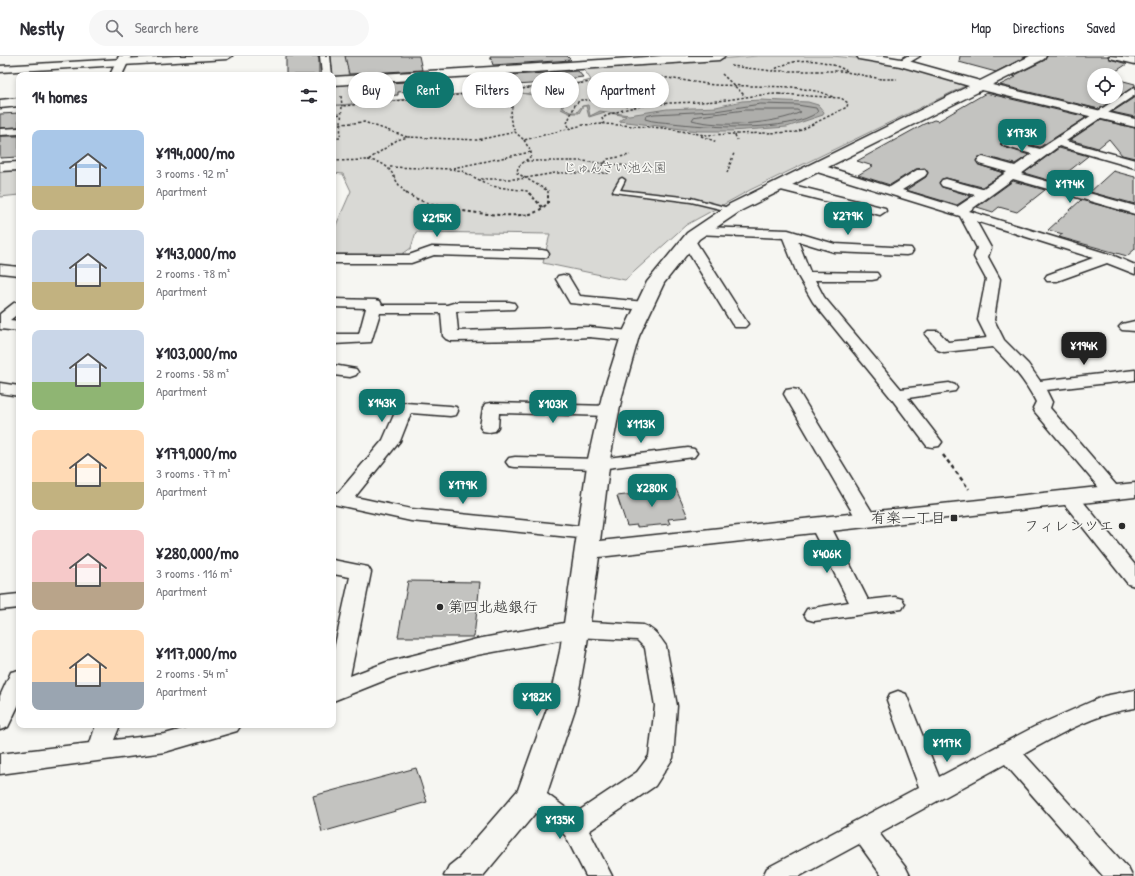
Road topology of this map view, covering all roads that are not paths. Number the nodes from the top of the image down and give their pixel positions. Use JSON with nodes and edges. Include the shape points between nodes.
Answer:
{"nodes":[{"id":1,"x":227,"y":56,"type":"edge"},
{"id":2,"x":325,"y":56,"type":"edge"},
{"id":3,"x":719,"y":56,"type":"edge"},
{"id":4,"x":864,"y":56,"type":"edge"},
{"id":5,"x":1040,"y":56,"type":"edge"},
{"id":6,"x":1114,"y":56,"type":"edge"},
{"id":7,"x":204,"y":57,"type":"edge"},
{"id":8,"x":908,"y":58,"type":"edge"},
{"id":9,"x":123,"y":59,"type":"edge"},
{"id":10,"x":1135,"y":60,"type":"edge"},
{"id":11,"x":0,"y":69,"type":"edge"},
{"id":12,"x":117,"y":72,"type":"edge"},
{"id":13,"x":327,"y":72,"type":"edge"},
{"id":14,"x":336,"y":82,"type":"edge"},
{"id":15,"x":980,"y":85,"type":"junction"},
{"id":16,"x":1135,"y":90,"type":"edge"},
{"id":17,"x":16,"y":102,"type":"edge"},
{"id":18,"x":0,"y":104,"type":"edge"},
{"id":19,"x":1100,"y":115,"type":"junction"},
{"id":20,"x":1135,"y":123,"type":"edge"},
{"id":21,"x":16,"y":130,"type":"edge"},
{"id":22,"x":0,"y":132,"type":"edge"},
{"id":23,"x":1056,"y":142,"type":"junction"},
{"id":24,"x":1008,"y":144,"type":"dead end"},
{"id":25,"x":1041,"y":154,"type":"junction"},
{"id":26,"x":983,"y":160,"type":"dead end"},
{"id":27,"x":1135,"y":164,"type":"edge"},
{"id":28,"x":16,"y":166,"type":"edge"},
{"id":29,"x":0,"y":167,"type":"edge"},
{"id":30,"x":818,"y":168,"type":"junction"},
{"id":31,"x":921,"y":173,"type":"dead end"},
{"id":32,"x":1015,"y":173,"type":"junction"},
{"id":33,"x":622,"y":180,"type":"dead end"},
{"id":34,"x":946,"y":183,"type":"dead end"},
{"id":35,"x":781,"y":186,"type":"junction"},
{"id":36,"x":892,"y":191,"type":"junction"},
{"id":37,"x":985,"y":194,"type":"junction"},
{"id":38,"x":733,"y":210,"type":"junction"},
{"id":39,"x":1135,"y":210,"type":"edge"},
{"id":40,"x":880,"y":211,"type":"dead end"},
{"id":41,"x":962,"y":213,"type":"junction"},
{"id":42,"x":788,"y":234,"type":"junction"},
{"id":43,"x":695,"y":236,"type":"junction"},
{"id":44,"x":906,"y":251,"type":"dead end"},
{"id":45,"x":542,"y":254,"type":"dead end"},
{"id":46,"x":1107,"y":258,"type":"junction"},
{"id":47,"x":336,"y":259,"type":"edge"},
{"id":48,"x":0,"y":269,"type":"edge"},
{"id":49,"x":1135,"y":270,"type":"edge"},
{"id":50,"x":16,"y":271,"type":"edge"},
{"id":51,"x":805,"y":276,"type":"junction"},
{"id":52,"x":872,"y":276,"type":"dead end"},
{"id":53,"x":1052,"y":278,"type":"dead end"},
{"id":54,"x":563,"y":279,"type":"dead end"},
{"id":55,"x":336,"y":303,"type":"edge"},
{"id":56,"x":509,"y":306,"type":"dead end"},
{"id":57,"x":645,"y":306,"type":"junction"},
{"id":58,"x":16,"y":309,"type":"edge"},
{"id":59,"x":374,"y":309,"type":"junction"},
{"id":60,"x":448,"y":309,"type":"junction"},
{"id":61,"x":0,"y":323,"type":"edge"},
{"id":62,"x":740,"y":324,"type":"dead end"},
{"id":63,"x":16,"y":326,"type":"edge"},
{"id":64,"x":933,"y":334,"type":"dead end"},
{"id":65,"x":630,"y":336,"type":"junction"},
{"id":66,"x":336,"y":339,"type":"edge"},
{"id":67,"x":997,"y":342,"type":"junction"},
{"id":68,"x":336,"y":370,"type":"edge"},
{"id":69,"x":350,"y":372,"type":"dead end"},
{"id":70,"x":1135,"y":375,"type":"edge"},
{"id":71,"x":1036,"y":386,"type":"junction"},
{"id":72,"x":949,"y":388,"type":"dead end"},
{"id":73,"x":792,"y":394,"type":"dead end"},
{"id":74,"x":897,"y":394,"type":"junction"},
{"id":75,"x":450,"y":411,"type":"dead end"},
{"id":76,"x":609,"y":411,"type":"junction"},
{"id":77,"x":489,"y":427,"type":"dead end"},
{"id":78,"x":933,"y":442,"type":"road end"},
{"id":79,"x":688,"y":453,"type":"dead end"},
{"id":80,"x":515,"y":462,"type":"dead end"},
{"id":81,"x":599,"y":464,"type":"junction"},
{"id":82,"x":1124,"y":491,"type":"edge"},
{"id":83,"x":1069,"y":497,"type":"junction"},
{"id":84,"x":337,"y":499,"type":"edge"},
{"id":85,"x":868,"y":520,"type":"junction"},
{"id":86,"x":820,"y":525,"type":"junction"},
{"id":87,"x":589,"y":542,"type":"junction"},
{"id":88,"x":336,"y":568,"type":"edge"},
{"id":89,"x":1135,"y":579,"type":"edge"},
{"id":90,"x":16,"y":601,"type":"edge"},
{"id":91,"x":0,"y":603,"type":"edge"},
{"id":92,"x":896,"y":604,"type":"dead end"},
{"id":93,"x":862,"y":608,"type":"junction"},
{"id":94,"x":814,"y":614,"type":"dead end"},
{"id":95,"x":575,"y":629,"type":"junction"},
{"id":96,"x":16,"y":685,"type":"edge"},
{"id":97,"x":336,"y":688,"type":"edge"},
{"id":98,"x":336,"y":693,"type":"edge"},
{"id":99,"x":1135,"y":699,"type":"edge"},
{"id":100,"x":898,"y":700,"type":"dead end"},
{"id":101,"x":0,"y":721,"type":"edge"},
{"id":102,"x":107,"y":728,"type":"edge"},
{"id":103,"x":213,"y":728,"type":"edge"},
{"id":104,"x":99,"y":750,"type":"junction"},
{"id":105,"x":1008,"y":752,"type":"junction"},
{"id":106,"x":0,"y":764,"type":"edge"},
{"id":107,"x":933,"y":791,"type":"junction"},
{"id":108,"x":531,"y":796,"type":"junction"},
{"id":109,"x":574,"y":828,"type":"junction"},
{"id":110,"x":863,"y":830,"type":"junction"},
{"id":111,"x":460,"y":876,"type":"edge"},
{"id":112,"x":599,"y":876,"type":"edge"},
{"id":113,"x":776,"y":876,"type":"edge"},
{"id":114,"x":897,"y":876,"type":"edge"},
{"id":115,"x":1119,"y":876,"type":"edge"}],
"edges":[{"from":1,"to":7,"type":"street"},
{"from":2,"to":13,"type":"street"},
{"from":3,"to":14,"type":"street"},
{"from":4,"to":8,"type":"street"},
{"from":5,"to":15,"type":"street"},
{"from":6,"to":10,"type":"street"},
{"from":7,"to":9,"type":"street"},
{"from":8,"to":15,"type":"street"},
{"from":9,"to":11,"type":"street"},
{"from":9,"to":12,"type":"street"},
{"from":15,"to":19,"type":"street"},
{"from":15,"to":30,"type":"street"},
{"from":16,"to":19,"type":"street"},
{"from":17,"to":18,"type":"street"},
{"from":19,"to":20,"type":"street"},
{"from":19,"to":23,"type":"street"},
{"from":21,"to":22,"type":"street"},
{"from":23,"to":25,"type":"street"},
{"from":23,"to":27,"type":"street"},
{"from":24,"to":25,"type":"street"},
{"from":25,"to":32,"type":"street"},
{"from":26,"to":32,"type":"street"},
{"from":28,"to":29,"type":"street"},
{"from":30,"to":35,"type":"street"},
{"from":30,"to":36,"type":"street"},
{"from":31,"to":36,"type":"street"},
{"from":32,"to":37,"type":"street"},
{"from":32,"to":39,"type":"street"},
{"from":33,"to":38,"type":"lane","via":[[616,191],[691,200]]},
{"from":34,"to":37,"type":"street"},
{"from":35,"to":38,"type":"street"},
{"from":35,"to":40,"type":"street"},
{"from":36,"to":41,"type":"street"},
{"from":37,"to":41,"type":"street"},
{"from":38,"to":43,"type":"street"},
{"from":41,"to":46,"type":"street"},
{"from":41,"to":67,"type":"street","via":[[984,248],[981,257],[993,279],[986,320]]},
{"from":42,"to":43,"type":"street"},
{"from":42,"to":44,"type":"street","via":[[834,248]]},
{"from":42,"to":51,"type":"street"},
{"from":43,"to":57,"type":"street","via":[[656,282]]},
{"from":43,"to":62,"type":"street"},
{"from":45,"to":47,"type":"street","via":[[432,251],[411,259]]},
{"from":46,"to":49,"type":"street"},
{"from":46,"to":53,"type":"street"},
{"from":48,"to":50,"type":"street"},
{"from":51,"to":52,"type":"street"},
{"from":51,"to":74,"type":"street","via":[[818,299]]},
{"from":54,"to":57,"type":"street","via":[[575,300]]},
{"from":55,"to":59,"type":"street","via":[[375,304]]},
{"from":56,"to":60,"type":"street","via":[[457,306]]},
{"from":57,"to":65,"type":"street"},
{"from":58,"to":61,"type":"street"},
{"from":59,"to":60,"type":"street"},
{"from":59,"to":66,"type":"street","via":[[366,339]]},
{"from":60,"to":65,"type":"street","via":[[451,336],[589,332]]},
{"from":61,"to":63,"type":"street"},
{"from":64,"to":67,"type":"street","via":[[944,347]]},
{"from":65,"to":76,"type":"street"},
{"from":67,"to":71,"type":"street","via":[[1022,367]]},
{"from":68,"to":69,"type":"street"},
{"from":70,"to":71,"type":"street"},
{"from":71,"to":82,"type":"street","via":[[1044,402],[1041,408]]},
{"from":72,"to":74,"type":"street"},
{"from":73,"to":85,"type":"street"},
{"from":74,"to":78,"type":"street"},
{"from":75,"to":84,"type":"street","via":[[405,408],[391,440]]},
{"from":76,"to":77,"type":"street","via":[[491,408]]},
{"from":76,"to":81,"type":"street"},
{"from":79,"to":81,"type":"street"},
{"from":80,"to":81,"type":"street"},
{"from":81,"to":87,"type":"street"},
{"from":82,"to":83,"type":"street"},
{"from":83,"to":85,"type":"street"},
{"from":83,"to":89,"type":"street"},
{"from":84,"to":87,"type":"street","via":[[411,516]]},
{"from":85,"to":86,"type":"street"},
{"from":86,"to":87,"type":"street"},
{"from":86,"to":93,"type":"street"},
{"from":87,"to":95,"type":"street"},
{"from":88,"to":97,"type":"street","via":[[361,572]]},
{"from":90,"to":91,"type":"street"},
{"from":92,"to":93,"type":"street"},
{"from":93,"to":94,"type":"street"},
{"from":95,"to":98,"type":"street","via":[[477,647],[387,670]]},
{"from":95,"to":108,"type":"street","via":[[562,706]]},
{"from":95,"to":109,"type":"street","via":[[643,633],[655,646],[666,706],[661,758],[646,779]]},
{"from":96,"to":101,"type":"street"},
{"from":99,"to":105,"type":"street","via":[[1112,702],[1042,733]]},
{"from":100,"to":107,"type":"street"},
{"from":102,"to":104,"type":"street"},
{"from":103,"to":104,"type":"street","via":[[164,743]]},
{"from":104,"to":106,"type":"street"},
{"from":105,"to":107,"type":"street"},
{"from":105,"to":115,"type":"street"},
{"from":107,"to":110,"type":"street"},
{"from":108,"to":109,"type":"street"},
{"from":108,"to":111,"type":"street","via":[[470,868]]},
{"from":109,"to":112,"type":"street"},
{"from":110,"to":113,"type":"street"},
{"from":110,"to":114,"type":"street"}]}
